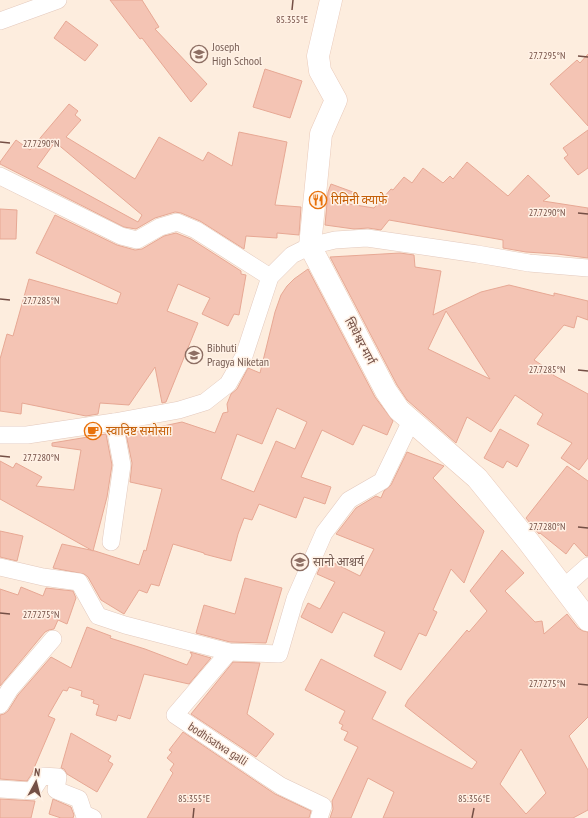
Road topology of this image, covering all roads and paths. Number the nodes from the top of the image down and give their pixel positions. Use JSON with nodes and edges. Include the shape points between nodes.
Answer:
{"nodes":[{"id":1,"x":58,"y":0,"type":"edge"},
{"id":2,"x":331,"y":0,"type":"edge"},
{"id":3,"x":0,"y":21,"type":"edge"},
{"id":4,"x":0,"y":176,"type":"edge"},
{"id":5,"x":310,"y":246,"type":"junction"},
{"id":6,"x":588,"y":268,"type":"edge"},
{"id":7,"x":270,"y":277,"type":"junction"},
{"id":8,"x":114,"y":422,"type":"junction"},
{"id":9,"x":411,"y":422,"type":"junction"},
{"id":10,"x":0,"y":435,"type":"edge"},
{"id":11,"x":111,"y":542,"type":"dead end"},
{"id":12,"x":588,"y":566,"type":"edge"},
{"id":13,"x":0,"y":567,"type":"edge"},
{"id":14,"x":563,"y":588,"type":"junction"},
{"id":15,"x":588,"y":620,"type":"edge"},
{"id":16,"x":53,"y":639,"type":"dead end"},
{"id":17,"x":229,"y":652,"type":"junction"},
{"id":18,"x":0,"y":705,"type":"edge"},
{"id":19,"x":0,"y":789,"type":"edge"},
{"id":20,"x":93,"y":818,"type":"edge"},
{"id":21,"x":319,"y":818,"type":"edge"}],
"edges":[{"from":1,"to":3,"type":"street"},
{"from":2,"to":5,"type":"street","via":[[318,56],[320,70],[336,100],[321,134]]},
{"from":4,"to":7,"type":"street","via":[[121,236],[137,240],[160,227],[177,222],[196,230]]},
{"from":5,"to":6,"type":"street","via":[[335,240],[367,238],[529,263]]},
{"from":5,"to":7,"type":"street","via":[[292,255]]},
{"from":5,"to":9,"type":"street","name":"सिधेश्वर मार्ग","via":[[386,390],[399,410]]},
{"from":7,"to":8,"type":"street","via":[[244,356],[228,384],[205,402],[179,410]]},
{"from":8,"to":10,"type":"street","via":[[27,435]]},
{"from":8,"to":11,"type":"street","via":[[122,465]]},
{"from":9,"to":14,"type":"street","name":"सिधेश्वर मार्ग","via":[[477,478]]},
{"from":9,"to":17,"type":"street","via":[[382,481],[349,500],[324,533],[294,599],[279,654]]},
{"from":12,"to":14,"type":"street"},
{"from":13,"to":17,"type":"street","via":[[79,582],[98,616]]},
{"from":14,"to":15,"type":"street","name":"सिधेश्वर मार्ग"},
{"from":16,"to":18,"type":"street","via":[[10,689]]},
{"from":17,"to":21,"type":"street","name":"bodhisatwa galli","via":[[175,715],[281,786],[323,806]]},
{"from":19,"to":20,"type":"street","via":[[32,791],[42,776],[58,777],[56,790],[79,799],[84,814]]}]}
